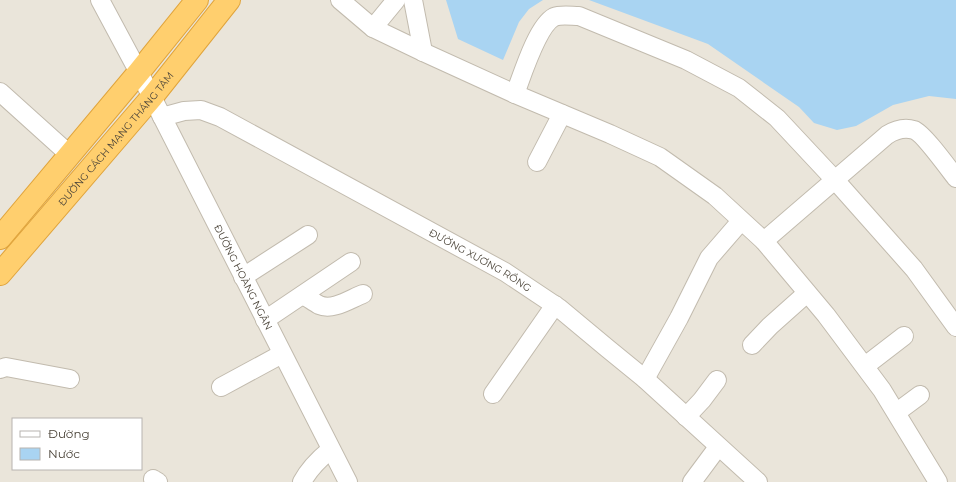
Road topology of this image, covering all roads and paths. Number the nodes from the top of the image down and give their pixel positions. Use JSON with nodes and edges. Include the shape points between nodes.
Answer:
{"nodes":[{"id":1,"x":100,"y":0,"type":"edge"},
{"id":2,"x":197,"y":0,"type":"edge"},
{"id":3,"x":229,"y":0,"type":"edge"},
{"id":4,"x":340,"y":0,"type":"edge"},
{"id":5,"x":396,"y":0,"type":"edge"},
{"id":6,"x":413,"y":0,"type":"edge"},
{"id":7,"x":373,"y":28,"type":"junction"},
{"id":8,"x":423,"y":52,"type":"junction"},
{"id":9,"x":139,"y":72,"type":"junction"},
{"id":10,"x":0,"y":92,"type":"edge"},
{"id":11,"x":515,"y":94,"type":"junction"},
{"id":12,"x":152,"y":97,"type":"junction"},
{"id":13,"x":562,"y":114,"type":"junction"},
{"id":14,"x":162,"y":117,"type":"junction"},
{"id":15,"x":70,"y":155,"type":"junction"},
{"id":16,"x":537,"y":162,"type":"dead end"},
{"id":17,"x":956,"y":178,"type":"edge"},
{"id":18,"x":835,"y":180,"type":"junction"},
{"id":19,"x":741,"y":221,"type":"junction"},
{"id":20,"x":308,"y":235,"type":"dead end"},
{"id":21,"x":0,"y":238,"type":"edge"},
{"id":22,"x":764,"y":241,"type":"junction"},
{"id":23,"x":351,"y":262,"type":"dead end"},
{"id":24,"x":0,"y":274,"type":"edge"},
{"id":25,"x":243,"y":277,"type":"junction"},
{"id":26,"x":808,"y":293,"type":"junction"},
{"id":27,"x":362,"y":294,"type":"dead end"},
{"id":28,"x":302,"y":295,"type":"junction"},
{"id":29,"x":555,"y":305,"type":"junction"},
{"id":30,"x":265,"y":320,"type":"junction"},
{"id":31,"x":956,"y":327,"type":"edge"},
{"id":32,"x":904,"y":336,"type":"dead end"},
{"id":33,"x":752,"y":345,"type":"dead end"},
{"id":34,"x":282,"y":354,"type":"junction"},
{"id":35,"x":865,"y":366,"type":"junction"},
{"id":36,"x":0,"y":369,"type":"edge"},
{"id":37,"x":70,"y":379,"type":"dead end"},
{"id":38,"x":645,"y":380,"type":"junction"},
{"id":39,"x":717,"y":380,"type":"dead end"},
{"id":40,"x":221,"y":387,"type":"dead end"},
{"id":41,"x":493,"y":394,"type":"dead end"},
{"id":42,"x":920,"y":395,"type":"dead end"},
{"id":43,"x":897,"y":412,"type":"junction"},
{"id":44,"x":686,"y":417,"type":"junction"},
{"id":45,"x":718,"y":447,"type":"junction"},
{"id":46,"x":330,"y":450,"type":"junction"},
{"id":47,"x":302,"y":482,"type":"edge"},
{"id":48,"x":348,"y":482,"type":"edge"},
{"id":49,"x":692,"y":482,"type":"edge"},
{"id":50,"x":758,"y":482,"type":"edge"},
{"id":51,"x":938,"y":482,"type":"edge"}],
"edges":[{"from":1,"to":9,"type":"street","name":"ĐƯỜNG HOÀNG NGÂN"},
{"from":2,"to":9,"type":"highway"},
{"from":3,"to":12,"type":"highway","name":"ĐƯỜNG CÁCH MẠNG THÁNG TÁM"},
{"from":4,"to":7,"type":"street"},
{"from":5,"to":7,"type":"street"},
{"from":6,"to":8,"type":"street"},
{"from":7,"to":8,"type":"street"},
{"from":8,"to":11,"type":"street"},
{"from":9,"to":12,"type":"street","name":"ĐƯỜNG HOÀNG NGÂN"},
{"from":9,"to":15,"type":"highway"},
{"from":10,"to":15,"type":"street"},
{"from":11,"to":13,"type":"street"},
{"from":11,"to":18,"type":"street","via":[[537,37],[546,25],[554,17],[579,16],[686,60],[739,88],[777,118]]},
{"from":12,"to":14,"type":"street","name":"ĐƯỜNG HOÀNG NGÂN"},
{"from":12,"to":24,"type":"highway","name":"ĐƯỜNG CÁCH MẠNG THÁNG TÁM"},
{"from":13,"to":16,"type":"street"},
{"from":13,"to":19,"type":"street","via":[[660,157],[715,196]]},
{"from":14,"to":25,"type":"street","name":"ĐƯỜNG HOÀNG NGÂN"},
{"from":14,"to":29,"type":"street","name":"ĐƯỜNG XƯƠNG RỒNG","via":[[184,111],[201,110],[220,117],[506,272]]},
{"from":15,"to":21,"type":"highway"},
{"from":17,"to":18,"type":"street","via":[[915,130],[897,129]]},
{"from":18,"to":22,"type":"street"},
{"from":18,"to":31,"type":"street","via":[[914,269]]},
{"from":19,"to":22,"type":"street"},
{"from":19,"to":38,"type":"street","via":[[709,258]]},
{"from":20,"to":25,"type":"street"},
{"from":22,"to":26,"type":"street"},
{"from":23,"to":28,"type":"street"},
{"from":25,"to":30,"type":"street","name":"ĐƯỜNG HOÀNG NGÂN"},
{"from":26,"to":33,"type":"street"},
{"from":26,"to":35,"type":"street"},
{"from":27,"to":28,"type":"street","via":[[328,307],[321,306]]},
{"from":28,"to":30,"type":"street"},
{"from":29,"to":38,"type":"street","name":"ĐƯỜNG XƯƠNG RỒNG"},
{"from":29,"to":41,"type":"street"},
{"from":30,"to":34,"type":"street","name":"ĐƯỜNG HOÀNG NGÂN"},
{"from":32,"to":35,"type":"street"},
{"from":34,"to":40,"type":"street"},
{"from":34,"to":46,"type":"street","name":"ĐƯỜNG HOÀNG NGÂN"},
{"from":35,"to":43,"type":"street"},
{"from":36,"to":37,"type":"street","via":[[6,367]]},
{"from":38,"to":44,"type":"street","name":"ĐƯỜNG XƯƠNG RỒNG"},
{"from":39,"to":44,"type":"street"},
{"from":42,"to":43,"type":"street"},
{"from":43,"to":51,"type":"street"},
{"from":44,"to":45,"type":"street","name":"ĐƯỜNG XƯƠNG RỒNG"},
{"from":45,"to":49,"type":"street"},
{"from":45,"to":50,"type":"street","name":"ĐƯỜNG XƯƠNG RỒNG"},
{"from":46,"to":47,"type":"street","via":[[318,460]]},
{"from":46,"to":48,"type":"street","name":"ĐƯỜNG HOÀNG NGÂN"}]}
